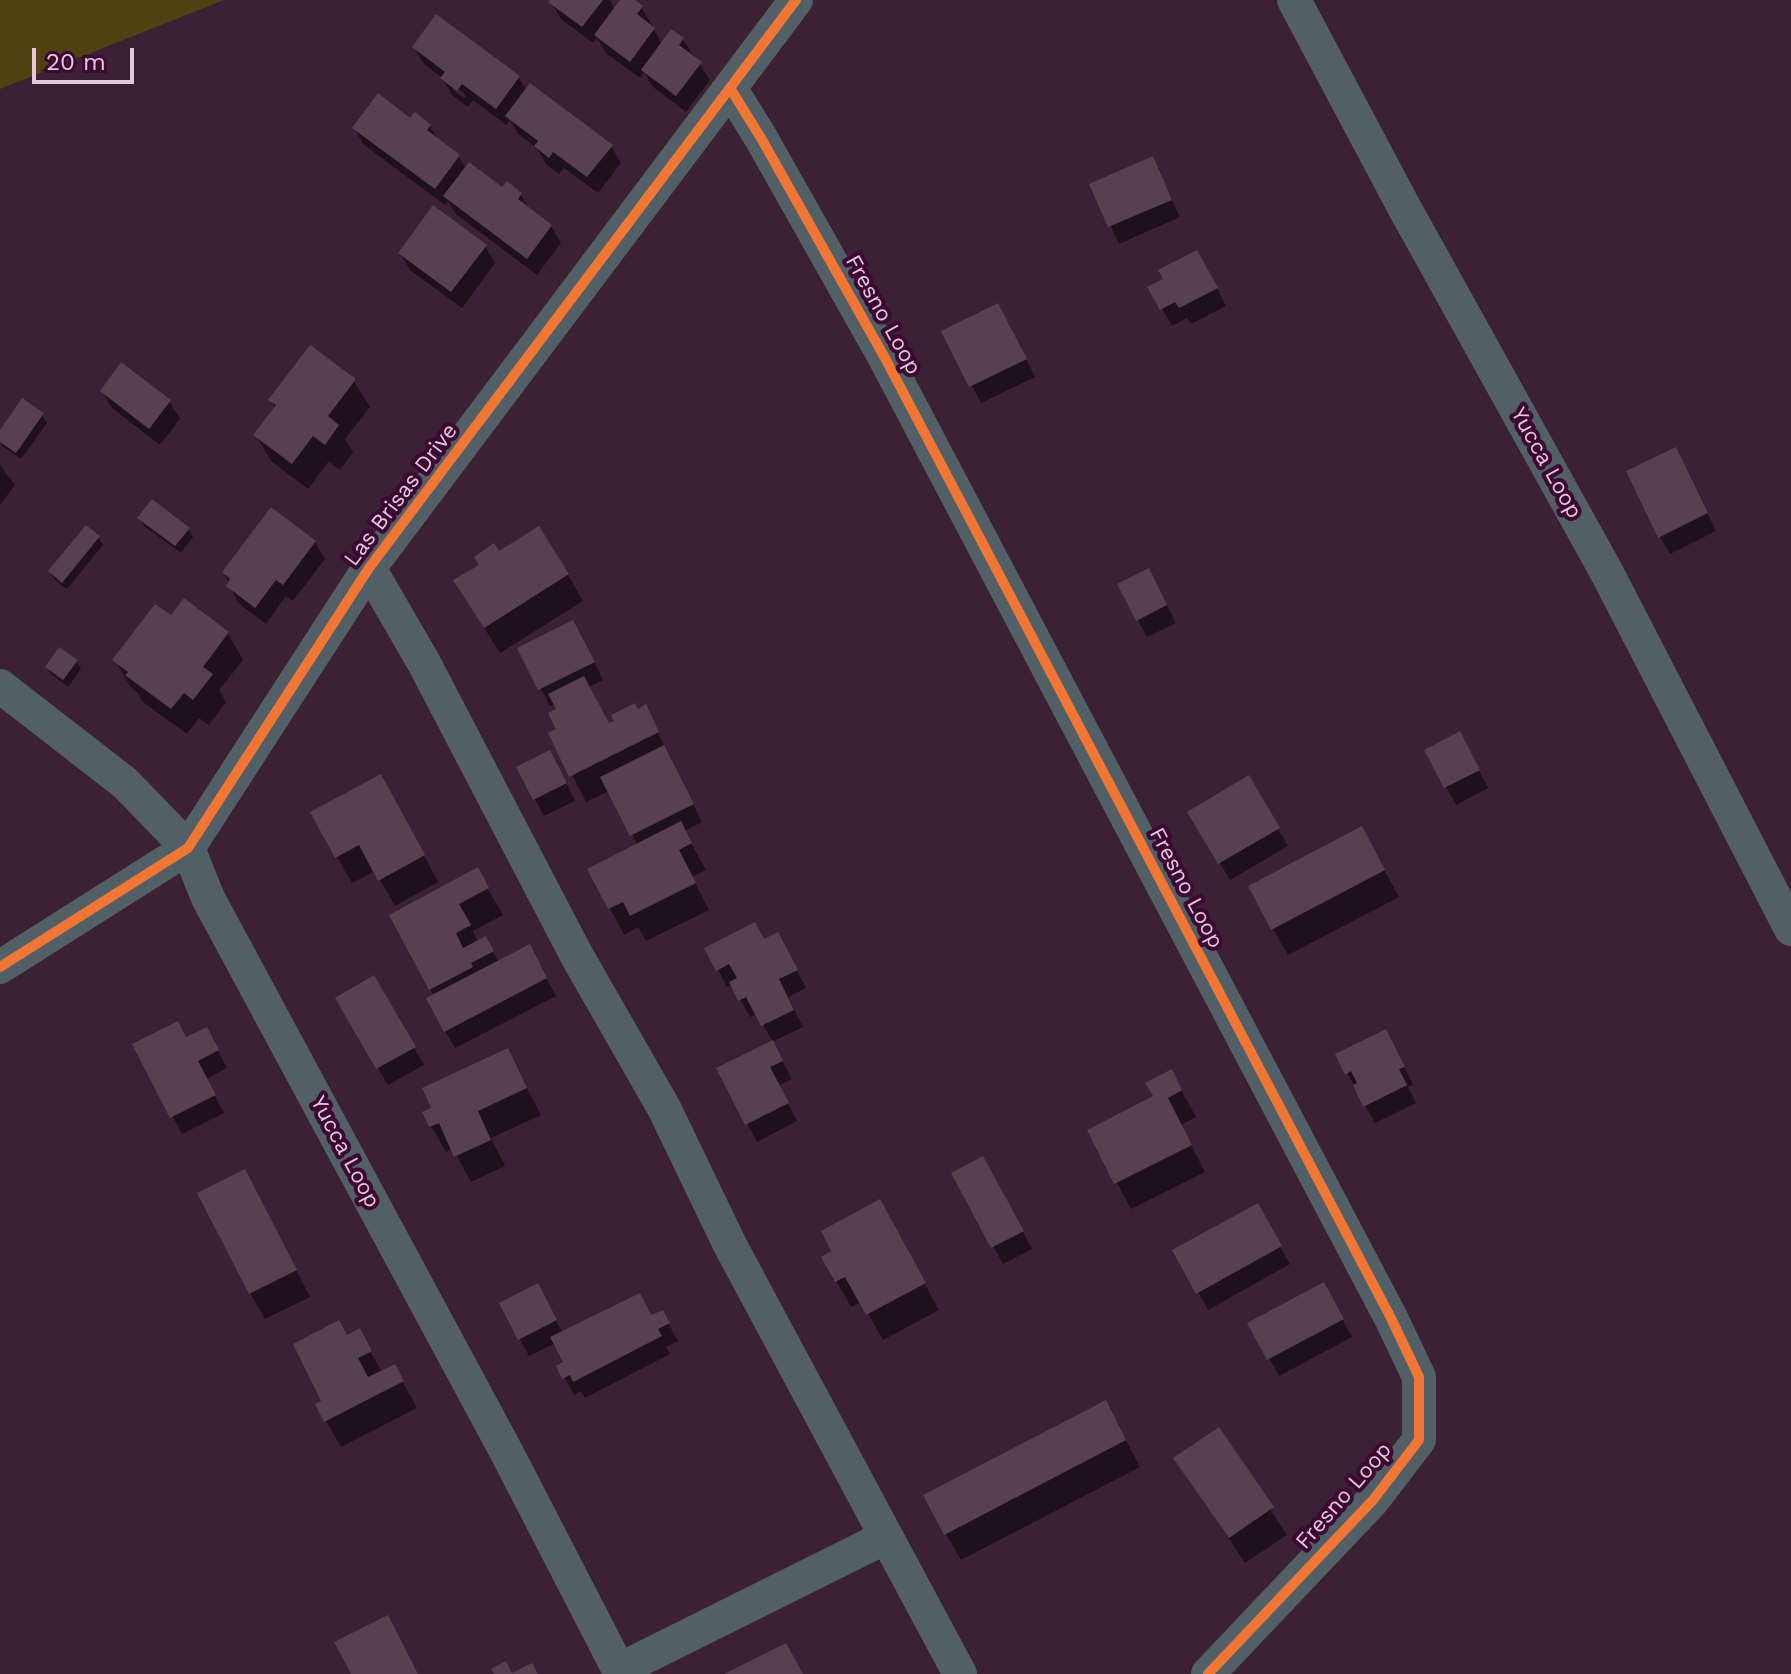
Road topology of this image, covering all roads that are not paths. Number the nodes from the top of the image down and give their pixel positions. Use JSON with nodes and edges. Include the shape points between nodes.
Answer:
{"nodes":[{"id":1,"x":796,"y":0,"type":"edge"},
{"id":2,"x":1294,"y":0,"type":"edge"},
{"id":3,"x":730,"y":88,"type":"junction"},
{"id":4,"x":369,"y":568,"type":"junction"},
{"id":5,"x":0,"y":686,"type":"edge"},
{"id":6,"x":188,"y":848,"type":"junction"},
{"id":7,"x":1791,"y":929,"type":"edge"},
{"id":8,"x":0,"y":967,"type":"edge"},
{"id":9,"x":886,"y":1537,"type":"junction"},
{"id":10,"x":620,"y":1672,"type":"edge"},
{"id":11,"x":960,"y":1674,"type":"edge"},
{"id":12,"x":1208,"y":1674,"type":"edge"}],
"edges":[{"from":1,"to":3,"type":"street","name":"Las Brisas Drive"},
{"from":2,"to":7,"type":"street","name":"Yucca Loop","via":[[1606,571]]},
{"from":3,"to":4,"type":"street","name":"Las Brisas Drive"},
{"from":3,"to":12,"type":"street","name":"Fresno Loop","via":[[885,358],[1419,1377],[1419,1440],[1373,1500]]},
{"from":4,"to":6,"type":"street","name":"Las Brisas Drive"},
{"from":4,"to":9,"type":"street","via":[[664,1108],[730,1245]]},
{"from":5,"to":6,"type":"street","name":"Yucca Loop","via":[[125,783]]},
{"from":6,"to":8,"type":"street","name":"Las Brisas Drive"},
{"from":6,"to":10,"type":"street","name":"Yucca Loop","via":[[208,898]]},
{"from":9,"to":10,"type":"street"},
{"from":9,"to":11,"type":"street"}]}
